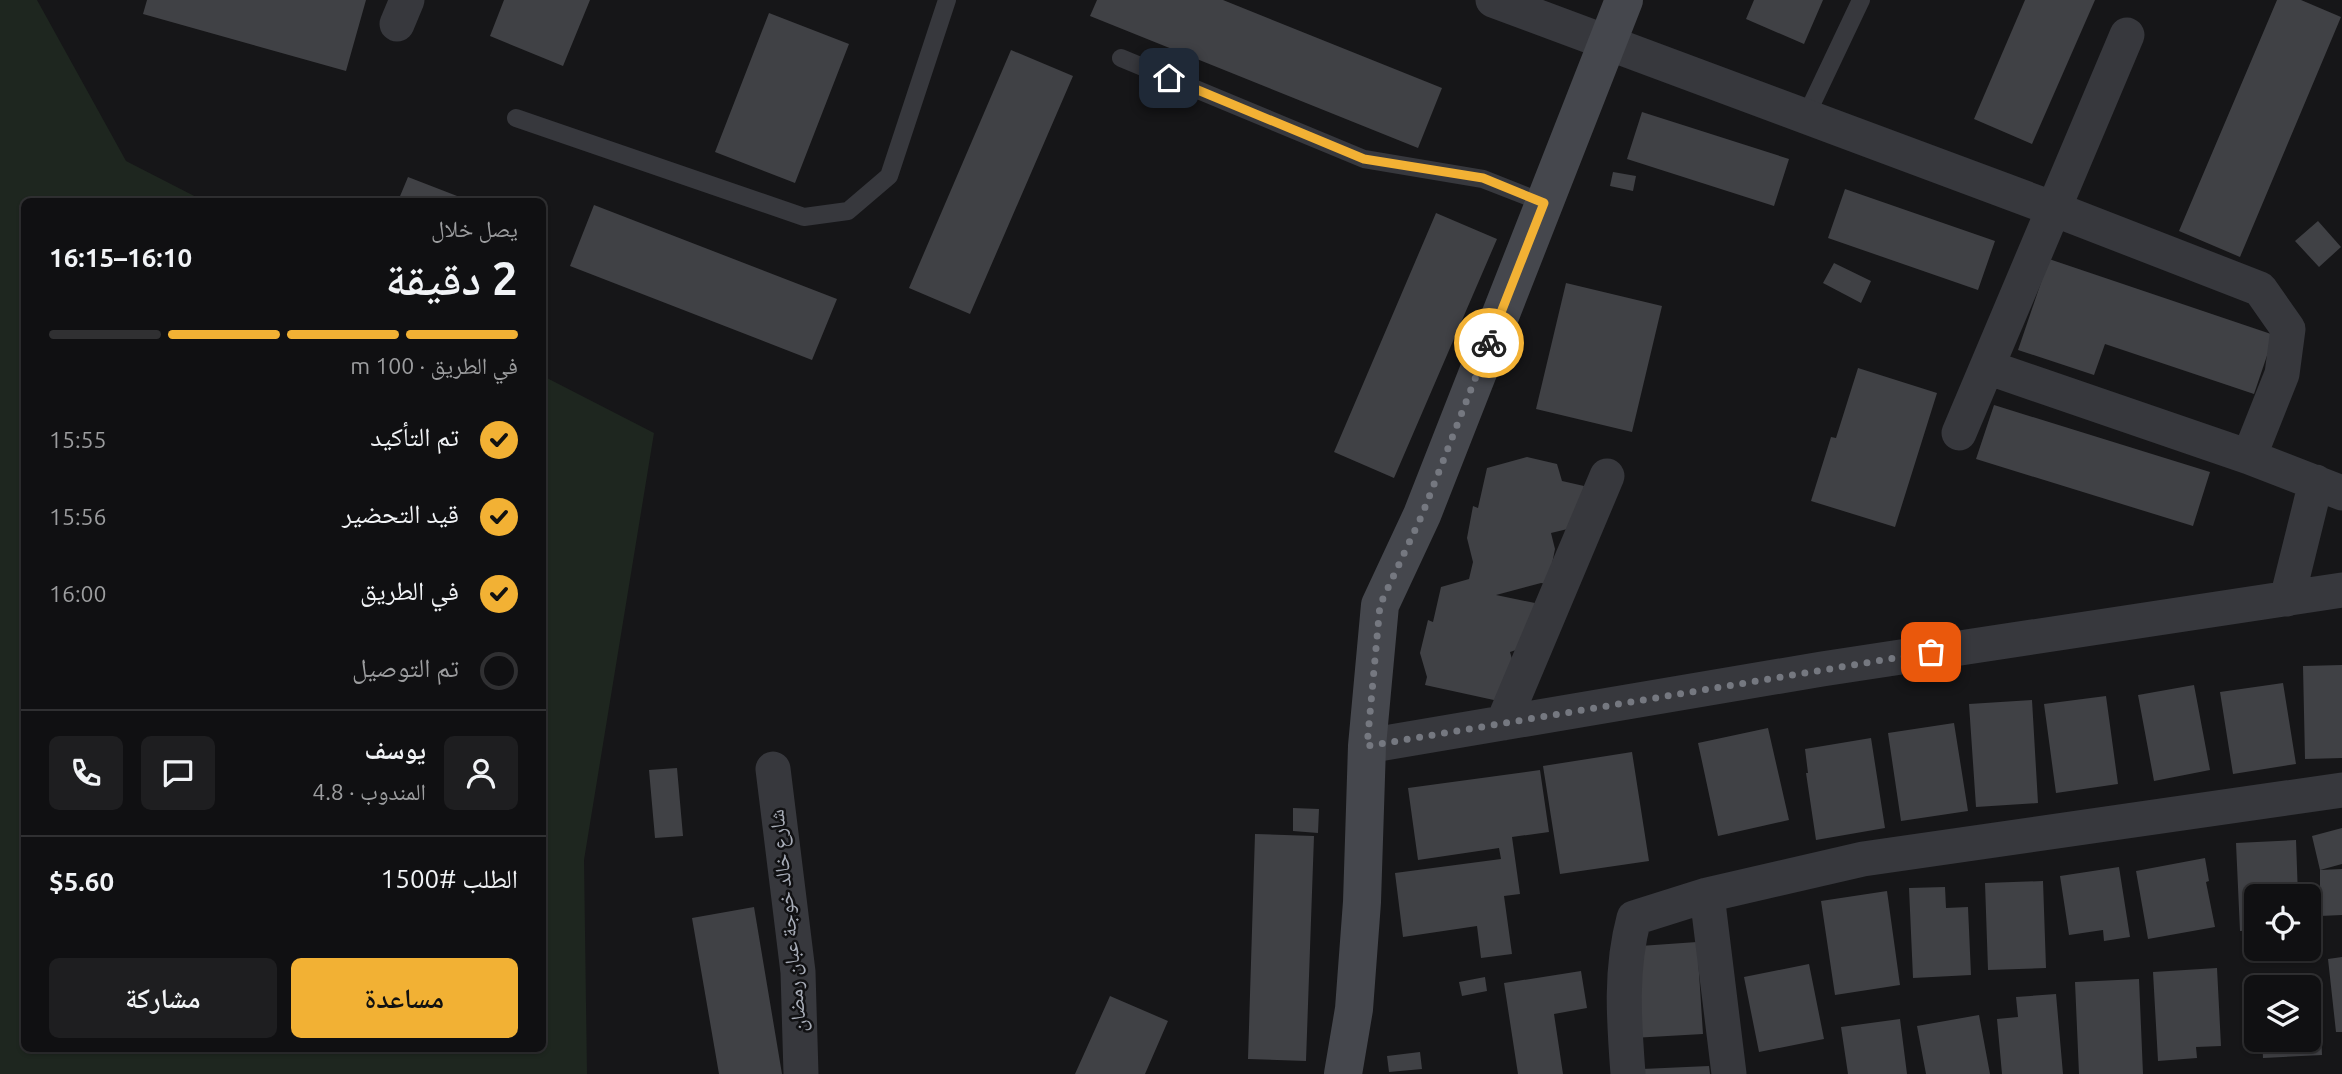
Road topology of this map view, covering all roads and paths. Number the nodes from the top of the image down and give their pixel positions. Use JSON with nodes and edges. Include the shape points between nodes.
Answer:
{"nodes":[{"id":1,"x":1493,"y":0,"type":"edge"},
{"id":2,"x":1625,"y":0,"type":"edge"},
{"id":3,"x":1861,"y":0,"type":"edge"},
{"id":4,"x":944,"y":1,"type":"edge"},
{"id":5,"x":2127,"y":35,"type":"dead end"},
{"id":6,"x":1607,"y":42,"type":"junction"},
{"id":7,"x":1121,"y":58,"type":"dead end"},
{"id":8,"x":1806,"y":116,"type":"junction"},
{"id":9,"x":516,"y":118,"type":"dead end"},
{"id":10,"x":1544,"y":203,"type":"junction"},
{"id":11,"x":2054,"y":209,"type":"junction"},
{"id":12,"x":1987,"y":367,"type":"junction"},
{"id":13,"x":1959,"y":433,"type":"dead end"},
{"id":14,"x":2249,"y":457,"type":"junction"},
{"id":15,"x":1607,"y":476,"type":"dead end"},
{"id":16,"x":2329,"y":487,"type":"edge"},
{"id":17,"x":2342,"y":590,"type":"edge"},
{"id":18,"x":2287,"y":599,"type":"junction"},
{"id":19,"x":1503,"y":723,"type":"junction"},
{"id":20,"x":1367,"y":746,"type":"junction"},
{"id":21,"x":773,"y":769,"type":"dead end"},
{"id":22,"x":2342,"y":790,"type":"edge"},
{"id":23,"x":1707,"y":895,"type":"junction"},
{"id":24,"x":801,"y":1074,"type":"edge"},
{"id":25,"x":1342,"y":1074,"type":"edge"},
{"id":26,"x":1628,"y":1074,"type":"edge"},
{"id":27,"x":1729,"y":1074,"type":"edge"}],
"edges":[{"from":1,"to":6,"type":"street"},
{"from":2,"to":6,"type":"street"},
{"from":3,"to":8,"type":"lane"},
{"from":4,"to":9,"type":"lane","via":[[889,176],[848,211],[804,217]]},
{"from":5,"to":11,"type":"street"},
{"from":6,"to":8,"type":"street"},
{"from":6,"to":10,"type":"street"},
{"from":7,"to":10,"type":"lane","via":[[1364,159],[1483,178]]},
{"from":8,"to":11,"type":"street"},
{"from":10,"to":20,"type":"street","via":[[1422,515],[1380,605]]},
{"from":11,"to":12,"type":"street"},
{"from":11,"to":14,"type":"street","via":[[2260,289],[2288,329],[2282,374]]},
{"from":12,"to":13,"type":"street"},
{"from":12,"to":14,"type":"street"},
{"from":14,"to":16,"type":"street"},
{"from":15,"to":19,"type":"street"},
{"from":16,"to":18,"type":"street"},
{"from":17,"to":18,"type":"street"},
{"from":18,"to":19,"type":"street","via":[[1822,669]]},
{"from":19,"to":20,"type":"street"},
{"from":20,"to":25,"type":"street","via":[[1354,1009]]},
{"from":21,"to":24,"type":"street","name":"شارع خالد خوجة عبان رمضان","via":[[798,972]]},
{"from":22,"to":23,"type":"street","via":[[1863,859]]},
{"from":23,"to":26,"type":"street","via":[[1634,918],[1626,946],[1622,1004]]},
{"from":23,"to":27,"type":"street"}]}
